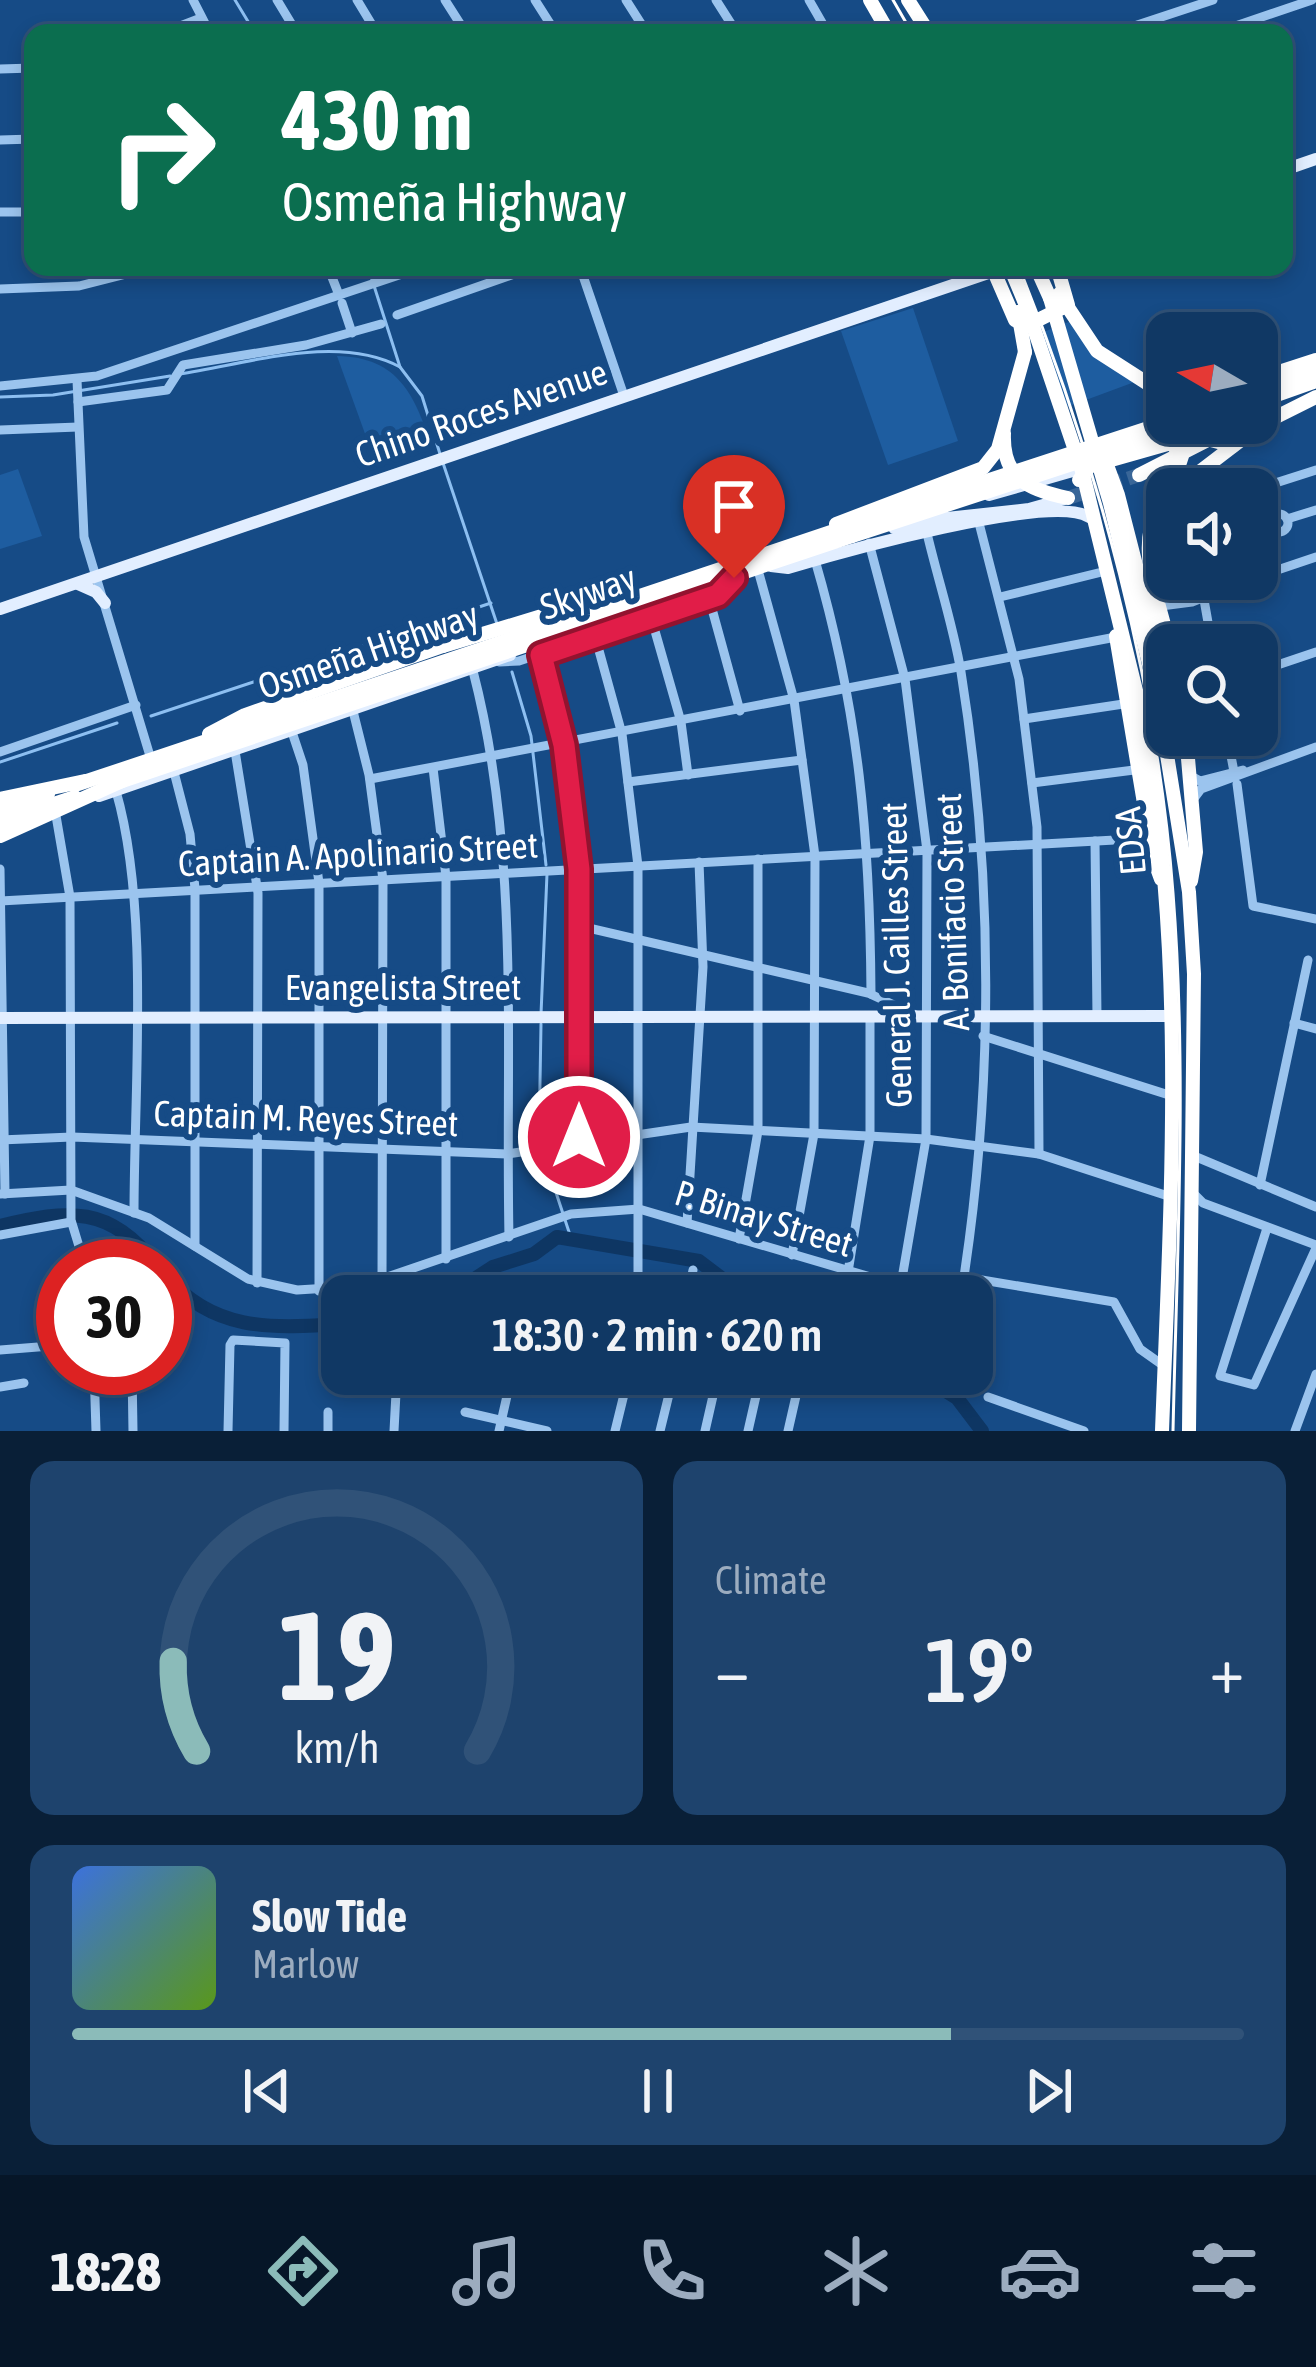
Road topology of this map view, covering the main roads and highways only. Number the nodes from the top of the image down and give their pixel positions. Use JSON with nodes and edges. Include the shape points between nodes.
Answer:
{"nodes":[{"id":1,"x":974,"y":276,"type":"edge"},
{"id":2,"x":997,"y":276,"type":"edge"},
{"id":3,"x":999,"y":276,"type":"edge"},
{"id":4,"x":1042,"y":276,"type":"edge"},
{"id":5,"x":1050,"y":276,"type":"edge"},
{"id":6,"x":1060,"y":276,"type":"edge"},
{"id":7,"x":1054,"y":296,"type":"junction"},
{"id":8,"x":1022,"y":310,"type":"junction"},
{"id":9,"x":1316,"y":366,"type":"edge"},
{"id":10,"x":1278,"y":374,"type":"edge"},
{"id":11,"x":1146,"y":381,"type":"edge"},
{"id":12,"x":1278,"y":381,"type":"edge"},
{"id":13,"x":1316,"y":388,"type":"edge"},
{"id":14,"x":1278,"y":402,"type":"edge"},
{"id":15,"x":1146,"y":427,"type":"edge"},
{"id":16,"x":1146,"y":427,"type":"edge"},
{"id":17,"x":1088,"y":428,"type":"junction"},
{"id":18,"x":1004,"y":433,"type":"junction"},
{"id":19,"x":1146,"y":439,"type":"edge"},
{"id":20,"x":1157,"y":444,"type":"edge"},
{"id":21,"x":1164,"y":444,"type":"edge"},
{"id":22,"x":1201,"y":444,"type":"edge"},
{"id":23,"x":1226,"y":444,"type":"edge"},
{"id":24,"x":1153,"y":446,"type":"junction"},
{"id":25,"x":1233,"y":446,"type":"junction"},
{"id":26,"x":1090,"y":466,"type":"junction"},
{"id":27,"x":1180,"y":468,"type":"edge"},
{"id":28,"x":1203,"y":468,"type":"edge"},
{"id":29,"x":1011,"y":493,"type":"junction"},
{"id":30,"x":928,"y":498,"type":"junction"},
{"id":31,"x":1068,"y":498,"type":"joint"},
{"id":32,"x":1040,"y":515,"type":"junction"},
{"id":33,"x":1089,"y":517,"type":"junction"},
{"id":34,"x":809,"y":534,"type":"junction"},
{"id":35,"x":765,"y":568,"type":"junction"},
{"id":36,"x":69,"y":585,"type":"junction"},
{"id":37,"x":636,"y":595,"type":"junction"},
{"id":38,"x":105,"y":603,"type":"road end"},
{"id":39,"x":0,"y":609,"type":"edge"},
{"id":40,"x":1151,"y":624,"type":"edge"},
{"id":41,"x":1136,"y":707,"type":"junction"},
{"id":42,"x":205,"y":737,"type":"junction"},
{"id":43,"x":1182,"y":756,"type":"edge"},
{"id":44,"x":1186,"y":756,"type":"edge"},
{"id":45,"x":1186,"y":773,"type":"junction"},
{"id":46,"x":120,"y":786,"type":"junction"},
{"id":47,"x":0,"y":805,"type":"edge"},
{"id":48,"x":0,"y":824,"type":"edge"},
{"id":49,"x":0,"y":836,"type":"edge"},
{"id":50,"x":1189,"y":855,"type":"junction"},
{"id":51,"x":1165,"y":889,"type":"junction"},
{"id":52,"x":1167,"y":1016,"type":"junction"},
{"id":53,"x":2,"y":1018,"type":"edge"},
{"id":54,"x":1162,"y":1431,"type":"edge"},
{"id":55,"x":1189,"y":1431,"type":"edge"}],
"edges":[{"from":1,"to":36,"type":"main road","name":"Chino Roces Avenue"},
{"from":2,"to":6,"type":"highway","via":[[1015,320],[1026,326],[1068,305]]},
{"from":3,"to":8,"type":"highway","name":"EDSA"},
{"from":4,"to":7,"type":"highway","name":"EDSA"},
{"from":5,"to":7,"type":"highway"},
{"from":7,"to":11,"type":"highway","bridge":true,"via":[[1096,351]]},
{"from":7,"to":17,"type":"highway","name":"EDSA","bridge":true},
{"from":8,"to":18,"type":"highway","bridge":true,"via":[[1025,361]]},
{"from":8,"to":41,"type":"highway","name":"EDSA","bridge":true,"via":[[1090,501]]},
{"from":9,"to":10,"type":"highway"},
{"from":9,"to":12,"type":"highway"},
{"from":13,"to":14,"type":"highway"},
{"from":13,"to":25,"type":"highway"},
{"from":15,"to":30,"type":"main road","name":"Osmeña Highway"},
{"from":16,"to":37,"type":"highway","name":"Skyway","bridge":true},
{"from":17,"to":40,"type":"highway","bridge":true,"via":[[1108,463]]},
{"from":17,"to":50,"type":"highway","name":"EDSA","bridge":true,"via":[[1147,648]]},
{"from":18,"to":31,"type":"highway","bridge":true,"via":[[1014,477]]},
{"from":18,"to":34,"type":"highway","via":[[989,462],[959,479]]},
{"from":19,"to":46,"type":"highway","name":"Skyway","bridge":true},
{"from":20,"to":24,"type":"highway"},
{"from":21,"to":22,"type":"highway","bridge":true,"via":[[1139,476]]},
{"from":23,"to":25,"type":"highway"},
{"from":24,"to":26,"type":"highway"},
{"from":24,"to":27,"type":"highway","via":[[1181,450]]},
{"from":25,"to":28,"type":"highway"},
{"from":26,"to":29,"type":"main road"},
{"from":26,"to":33,"type":"highway","via":[[1079,479]]},
{"from":29,"to":30,"type":"main road"},
{"from":29,"to":32,"type":"main road","via":[[1040,500]]},
{"from":30,"to":34,"type":"main road","name":"Osmeña Highway"},
{"from":31,"to":35,"type":"main road","name":"Osmeña Highway","bridge":true,"via":[[865,536]]},
{"from":32,"to":33,"type":"main road","name":"Osmeña Highway","via":[[1072,510]]},
{"from":32,"to":35,"type":"main road","name":"Osmeña Highway","via":[[926,529]]},
{"from":33,"to":41,"type":"highway"},
{"from":34,"to":42,"type":"main road","name":"Osmeña Highway"},
{"from":35,"to":46,"type":"main road","name":"Osmeña Highway"},
{"from":36,"to":38,"type":"main road","via":[[90,588]]},
{"from":36,"to":39,"type":"main road","name":"Chino Roces Avenue"},
{"from":37,"to":42,"type":"highway","bridge":true,"via":[[518,622]]},
{"from":37,"to":47,"type":"highway","name":"Skyway","bridge":true},
{"from":41,"to":51,"type":"highway"},
{"from":41,"to":51,"type":"highway","name":"EDSA","via":[[1160,812]]},
{"from":42,"to":47,"type":"main road","name":"Osmeña Highway"},
{"from":43,"to":45,"type":"highway"},
{"from":44,"to":45,"type":"highway"},
{"from":45,"to":50,"type":"highway"},
{"from":46,"to":48,"type":"highway","name":"Skyway","bridge":true},
{"from":46,"to":48,"type":"main road","name":"Osmeña Highway"},
{"from":46,"to":49,"type":"highway","bridge":true},
{"from":50,"to":55,"type":"highway","name":"EDSA"},
{"from":51,"to":52,"type":"highway","name":"EDSA"},
{"from":52,"to":53,"type":"main road","name":"Evangelista Street"},
{"from":52,"to":54,"type":"highway","name":"EDSA"}]}
